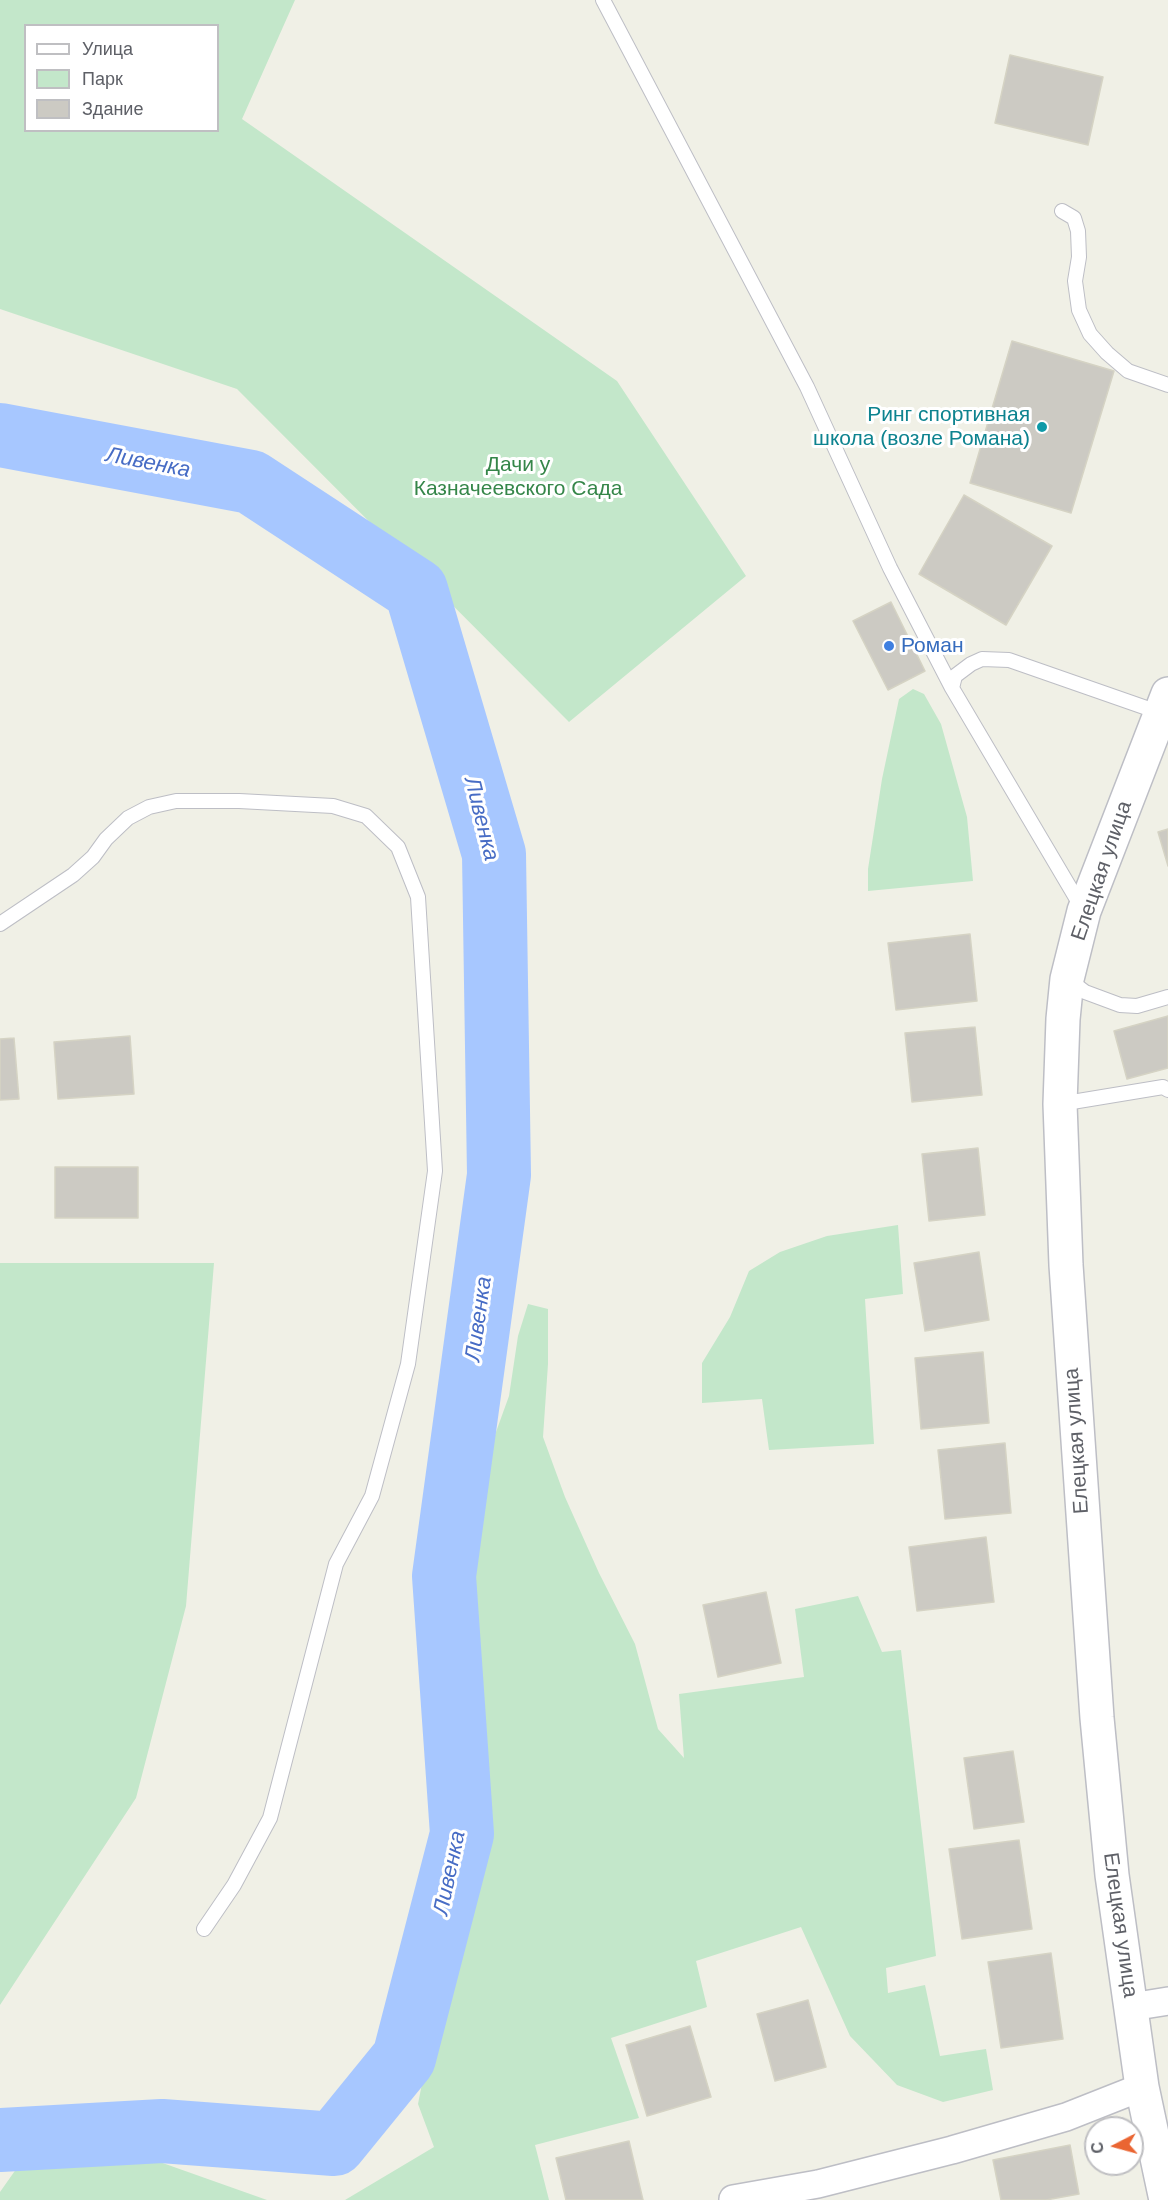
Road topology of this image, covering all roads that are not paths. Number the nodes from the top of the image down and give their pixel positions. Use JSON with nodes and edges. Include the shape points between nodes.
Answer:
{"nodes":[{"id":1,"x":603,"y":0,"type":"edge"},
{"id":2,"x":1062,"y":211,"type":"dead end"},
{"id":3,"x":1168,"y":385,"type":"edge"},
{"id":4,"x":952,"y":688,"type":"junction"},
{"id":5,"x":1164,"y":703,"type":"edge"},
{"id":6,"x":1084,"y":911,"type":"junction"},
{"id":7,"x":0,"y":924,"type":"edge"},
{"id":8,"x":1067,"y":979,"type":"junction"},
{"id":9,"x":1168,"y":997,"type":"edge"},
{"id":10,"x":1168,"y":1090,"type":"edge"},
{"id":11,"x":1060,"y":1104,"type":"junction"},
{"id":12,"x":204,"y":1929,"type":"dead end"},
{"id":13,"x":1168,"y":2001,"type":"edge"},
{"id":14,"x":1131,"y":2007,"type":"junction"},
{"id":15,"x":1142,"y":2087,"type":"junction"},
{"id":16,"x":734,"y":2199,"type":"edge"},
{"id":17,"x":1166,"y":2200,"type":"edge"}],
"edges":[{"from":1,"to":4,"type":"lane","via":[[807,387],[890,568]]},
{"from":2,"to":3,"type":"lane","via":[[1074,218],[1078,231],[1075,281],[1079,310],[1090,334],[1128,370]]},
{"from":4,"to":5,"type":"lane","via":[[962,669],[982,659],[1009,660]]},
{"from":4,"to":6,"type":"lane"},
{"from":5,"to":6,"type":"street","name":"Елецкая улица"},
{"from":6,"to":8,"type":"street","name":"Елецкая улица"},
{"from":7,"to":12,"type":"lane","via":[[73,875],[128,818],[149,807],[176,801],[333,806],[366,816],[398,847],[418,897],[435,1171],[408,1364],[372,1496],[336,1564],[270,1818],[234,1885]]},
{"from":8,"to":9,"type":"lane","via":[[1085,992],[1120,1005],[1137,1006]]},
{"from":8,"to":11,"type":"street","name":"Елецкая улица"},
{"from":10,"to":11,"type":"lane","via":[[1163,1087]]},
{"from":11,"to":14,"type":"street","name":"Елецкая улица","via":[[1066,1265],[1096,1718]]},
{"from":13,"to":14,"type":"street"},
{"from":14,"to":15,"type":"street","name":"Елецкая улица"},
{"from":15,"to":16,"type":"street","via":[[1066,2117],[952,2151],[818,2184]]},
{"from":15,"to":17,"type":"street","name":"Елецкая улица"}]}
